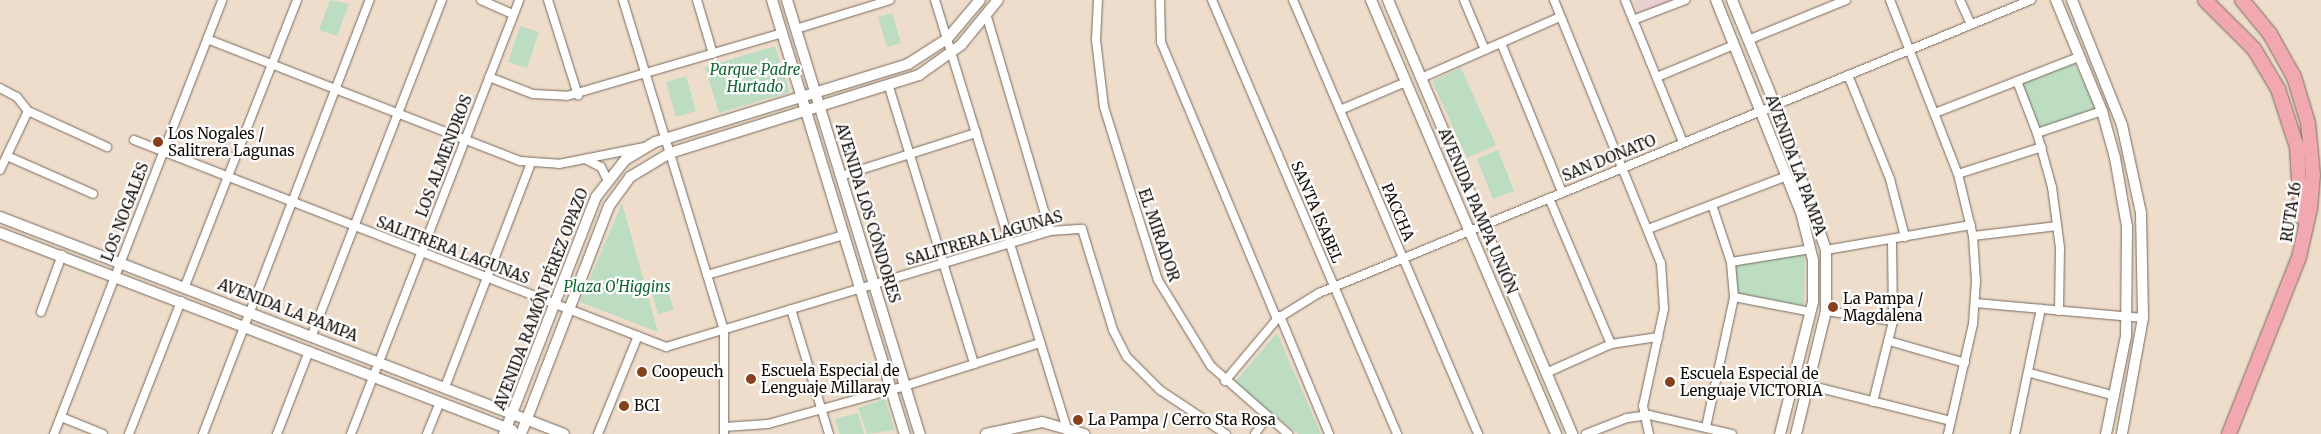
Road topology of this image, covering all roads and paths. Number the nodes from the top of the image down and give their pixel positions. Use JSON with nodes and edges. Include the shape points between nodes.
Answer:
{"nodes":[{"id":1,"x":222,"y":0,"type":"edge"},
{"id":2,"x":297,"y":0,"type":"edge"},
{"id":3,"x":370,"y":0,"type":"edge"},
{"id":4,"x":442,"y":0,"type":"edge"},
{"id":5,"x":481,"y":0,"type":"edge"},
{"id":6,"x":519,"y":0,"type":"edge"},
{"id":7,"x":548,"y":0,"type":"edge"},
{"id":8,"x":623,"y":0,"type":"edge"},
{"id":9,"x":697,"y":0,"type":"edge"},
{"id":10,"x":772,"y":0,"type":"edge"},
{"id":11,"x":787,"y":0,"type":"edge"},
{"id":12,"x":890,"y":0,"type":"edge"},
{"id":13,"x":935,"y":0,"type":"edge"},
{"id":14,"x":980,"y":0,"type":"edge"},
{"id":15,"x":998,"y":0,"type":"edge"},
{"id":16,"x":1098,"y":0,"type":"edge"},
{"id":17,"x":1160,"y":0,"type":"edge"},
{"id":18,"x":1212,"y":0,"type":"edge"},
{"id":19,"x":1293,"y":0,"type":"edge"},
{"id":20,"x":1371,"y":0,"type":"edge"},
{"id":21,"x":1388,"y":0,"type":"edge"},
{"id":22,"x":1464,"y":0,"type":"edge"},
{"id":23,"x":1554,"y":0,"type":"edge"},
{"id":24,"x":1625,"y":0,"type":"edge"},
{"id":25,"x":1685,"y":0,"type":"edge"},
{"id":26,"x":1716,"y":0,"type":"edge"},
{"id":27,"x":1732,"y":0,"type":"edge"},
{"id":28,"x":1846,"y":0,"type":"edge"},
{"id":29,"x":1890,"y":0,"type":"edge"},
{"id":30,"x":1960,"y":0,"type":"edge"},
{"id":31,"x":2031,"y":0,"type":"edge"},
{"id":32,"x":2056,"y":0,"type":"edge"},
{"id":33,"x":2072,"y":0,"type":"edge"},
{"id":34,"x":2205,"y":0,"type":"edge"},
{"id":35,"x":2242,"y":0,"type":"edge"},
{"id":36,"x":862,"y":4,"type":"edge"},
{"id":37,"x":513,"y":14,"type":"junction"},
{"id":38,"x":1560,"y":16,"type":"junction"},
{"id":39,"x":987,"y":17,"type":"junction"},
{"id":40,"x":1634,"y":20,"type":"junction"},
{"id":41,"x":1971,"y":25,"type":"junction"},
{"id":42,"x":796,"y":29,"type":"junction"},
{"id":43,"x":783,"y":34,"type":"junction"},
{"id":44,"x":207,"y":39,"type":"junction"},
{"id":45,"x":947,"y":39,"type":"junction"},
{"id":46,"x":1748,"y":40,"type":"junction"},
{"id":47,"x":1501,"y":43,"type":"junction"},
{"id":48,"x":1734,"y":45,"type":"junction"},
{"id":49,"x":1485,"y":50,"type":"junction"},
{"id":50,"x":1910,"y":50,"type":"junction"},
{"id":51,"x":951,"y":53,"type":"junction"},
{"id":52,"x":714,"y":54,"type":"junction"},
{"id":53,"x":2079,"y":57,"type":"junction"},
{"id":54,"x":272,"y":65,"type":"junction"},
{"id":55,"x":646,"y":74,"type":"junction"},
{"id":56,"x":1848,"y":75,"type":"junction"},
{"id":57,"x":1656,"y":76,"type":"junction"},
{"id":58,"x":489,"y":77,"type":"junction"},
{"id":59,"x":1421,"y":78,"type":"junction"},
{"id":60,"x":2017,"y":81,"type":"junction"},
{"id":61,"x":1406,"y":82,"type":"junction"},
{"id":62,"x":889,"y":87,"type":"junction"},
{"id":63,"x":0,"y":88,"type":"edge"},
{"id":64,"x":335,"y":90,"type":"junction"},
{"id":65,"x":816,"y":94,"type":"junction"},
{"id":66,"x":578,"y":95,"type":"junction"},
{"id":67,"x":802,"y":98,"type":"junction"},
{"id":68,"x":1775,"y":105,"type":"junction"},
{"id":69,"x":820,"y":107,"type":"junction"},
{"id":70,"x":1340,"y":110,"type":"junction"},
{"id":71,"x":28,"y":111,"type":"junction"},
{"id":72,"x":806,"y":111,"type":"junction"},
{"id":73,"x":1761,"y":111,"type":"junction"},
{"id":74,"x":2102,"y":111,"type":"junction"},
{"id":75,"x":1935,"y":113,"type":"junction"},
{"id":76,"x":398,"y":114,"type":"junction"},
{"id":77,"x":976,"y":133,"type":"junction"},
{"id":78,"x":2037,"y":133,"type":"junction"},
{"id":79,"x":666,"y":138,"type":"junction"},
{"id":80,"x":134,"y":140,"type":"dead end"},
{"id":81,"x":464,"y":140,"type":"junction"},
{"id":82,"x":1684,"y":142,"type":"junction"},
{"id":83,"x":646,"y":146,"type":"junction"},
{"id":84,"x":107,"y":147,"type":"dead end"},
{"id":85,"x":2042,"y":147,"type":"junction"},
{"id":86,"x":163,"y":152,"type":"junction"},
{"id":87,"x":670,"y":153,"type":"junction"},
{"id":88,"x":910,"y":154,"type":"junction"},
{"id":89,"x":7,"y":156,"type":"junction"},
{"id":90,"x":585,"y":159,"type":"junction"},
{"id":91,"x":531,"y":163,"type":"junction"},
{"id":92,"x":1622,"y":167,"type":"junction"},
{"id":93,"x":0,"y":170,"type":"edge"},
{"id":94,"x":1958,"y":174,"type":"junction"},
{"id":95,"x":841,"y":176,"type":"junction"},
{"id":96,"x":1787,"y":176,"type":"junction"},
{"id":97,"x":228,"y":177,"type":"junction"},
{"id":98,"x":607,"y":179,"type":"junction"},
{"id":99,"x":1562,"y":192,"type":"junction"},
{"id":100,"x":92,"y":194,"type":"dead end"},
{"id":101,"x":1549,"y":198,"type":"junction"},
{"id":102,"x":291,"y":202,"type":"junction"},
{"id":103,"x":1712,"y":205,"type":"junction"},
{"id":104,"x":0,"y":217,"type":"edge"},
{"id":105,"x":1483,"y":225,"type":"junction"},
{"id":106,"x":1971,"y":225,"type":"junction"},
{"id":107,"x":354,"y":226,"type":"junction"},
{"id":108,"x":2057,"y":226,"type":"junction"},
{"id":109,"x":1648,"y":229,"type":"junction"},
{"id":110,"x":1470,"y":230,"type":"junction"},
{"id":111,"x":1050,"y":231,"type":"junction"},
{"id":112,"x":0,"y":232,"type":"edge"},
{"id":113,"x":844,"y":235,"type":"junction"},
{"id":114,"x":1973,"y":236,"type":"junction"},
{"id":115,"x":1905,"y":237,"type":"junction"},
{"id":116,"x":1892,"y":239,"type":"junction"},
{"id":117,"x":1009,"y":242,"type":"junction"},
{"id":118,"x":1811,"y":249,"type":"junction"},
{"id":119,"x":1826,"y":250,"type":"junction"},
{"id":120,"x":421,"y":252,"type":"junction"},
{"id":121,"x":62,"y":255,"type":"junction"},
{"id":122,"x":1403,"y":258,"type":"junction"},
{"id":123,"x":121,"y":261,"type":"junction"},
{"id":124,"x":1731,"y":262,"type":"junction"},
{"id":125,"x":943,"y":263,"type":"junction"},
{"id":126,"x":2293,"y":272,"type":"junction"},
{"id":127,"x":116,"y":275,"type":"junction"},
{"id":128,"x":707,"y":275,"type":"junction"},
{"id":129,"x":487,"y":278,"type":"junction"},
{"id":130,"x":874,"y":284,"type":"junction"},
{"id":131,"x":184,"y":286,"type":"junction"},
{"id":132,"x":1334,"y":286,"type":"junction"},
{"id":133,"x":860,"y":288,"type":"junction"},
{"id":134,"x":1734,"y":297,"type":"junction"},
{"id":135,"x":181,"y":301,"type":"junction"},
{"id":136,"x":554,"y":304,"type":"junction"},
{"id":137,"x":1975,"y":304,"type":"junction"},
{"id":138,"x":791,"y":309,"type":"junction"},
{"id":139,"x":2041,"y":309,"type":"junction"},
{"id":140,"x":569,"y":310,"type":"junction"},
{"id":141,"x":248,"y":311,"type":"junction"},
{"id":142,"x":1826,"y":311,"type":"junction"},
{"id":143,"x":2059,"y":311,"type":"junction"},
{"id":144,"x":41,"y":312,"type":"dead end"},
{"id":145,"x":1811,"y":312,"type":"junction"},
{"id":146,"x":2128,"y":316,"type":"junction"},
{"id":147,"x":1278,"y":317,"type":"junction"},
{"id":148,"x":2143,"y":318,"type":"junction"},
{"id":149,"x":1893,"y":321,"type":"junction"},
{"id":150,"x":246,"y":326,"type":"junction"},
{"id":151,"x":724,"y":330,"type":"junction"},
{"id":152,"x":312,"y":335,"type":"junction"},
{"id":153,"x":638,"y":336,"type":"junction"},
{"id":154,"x":1658,"y":337,"type":"junction"},
{"id":155,"x":1889,"y":341,"type":"junction"},
{"id":156,"x":1040,"y":343,"type":"junction"},
{"id":157,"x":1611,"y":344,"type":"junction"},
{"id":158,"x":310,"y":351,"type":"junction"},
{"id":159,"x":379,"y":362,"type":"junction"},
{"id":160,"x":1964,"y":362,"type":"junction"},
{"id":161,"x":974,"y":364,"type":"junction"},
{"id":162,"x":1546,"y":373,"type":"junction"},
{"id":163,"x":2030,"y":373,"type":"junction"},
{"id":164,"x":374,"y":376,"type":"junction"},
{"id":165,"x":1225,"y":380,"type":"junction"},
{"id":166,"x":905,"y":386,"type":"junction"},
{"id":167,"x":1808,"y":386,"type":"junction"},
{"id":168,"x":446,"y":387,"type":"junction"},
{"id":169,"x":891,"y":390,"type":"junction"},
{"id":170,"x":2115,"y":396,"type":"junction"},
{"id":171,"x":440,"y":402,"type":"junction"},
{"id":172,"x":1873,"y":402,"type":"junction"},
{"id":173,"x":822,"y":409,"type":"junction"},
{"id":174,"x":512,"y":413,"type":"junction"},
{"id":175,"x":1644,"y":414,"type":"junction"},
{"id":176,"x":60,"y":417,"type":"junction"},
{"id":177,"x":1268,"y":417,"type":"junction"},
{"id":178,"x":527,"y":419,"type":"junction"},
{"id":179,"x":1951,"y":421,"type":"junction"},
{"id":180,"x":1706,"y":427,"type":"junction"},
{"id":181,"x":1067,"y":430,"type":"edge"},
{"id":182,"x":506,"y":431,"type":"edge"},
{"id":183,"x":724,"y":431,"type":"edge"},
{"id":184,"x":54,"y":434,"type":"edge"},
{"id":185,"x":102,"y":434,"type":"edge"},
{"id":186,"x":129,"y":434,"type":"edge"},
{"id":187,"x":203,"y":434,"type":"edge"},
{"id":188,"x":277,"y":434,"type":"edge"},
{"id":189,"x":351,"y":434,"type":"edge"},
{"id":190,"x":427,"y":434,"type":"edge"},
{"id":191,"x":521,"y":434,"type":"edge"},
{"id":192,"x":564,"y":434,"type":"edge"},
{"id":193,"x":598,"y":434,"type":"edge"},
{"id":194,"x":830,"y":434,"type":"edge"},
{"id":195,"x":905,"y":434,"type":"edge"},
{"id":196,"x":920,"y":434,"type":"edge"},
{"id":197,"x":986,"y":434,"type":"edge"},
{"id":198,"x":1084,"y":434,"type":"edge"},
{"id":199,"x":1226,"y":434,"type":"edge"},
{"id":200,"x":1255,"y":434,"type":"edge"},
{"id":201,"x":1288,"y":434,"type":"edge"},
{"id":202,"x":1329,"y":434,"type":"edge"},
{"id":203,"x":1398,"y":434,"type":"edge"},
{"id":204,"x":1478,"y":434,"type":"edge"},
{"id":205,"x":1556,"y":434,"type":"edge"},
{"id":206,"x":1572,"y":434,"type":"edge"},
{"id":207,"x":1586,"y":434,"type":"edge"},
{"id":208,"x":1649,"y":434,"type":"edge"},
{"id":209,"x":1732,"y":434,"type":"edge"},
{"id":210,"x":1780,"y":434,"type":"edge"},
{"id":211,"x":1796,"y":434,"type":"edge"},
{"id":212,"x":1948,"y":434,"type":"edge"},
{"id":213,"x":2015,"y":434,"type":"edge"},
{"id":214,"x":2106,"y":434,"type":"edge"},
{"id":215,"x":2122,"y":434,"type":"edge"},
{"id":216,"x":2229,"y":434,"type":"edge"}],
"edges":[{"from":1,"to":44,"type":"street","name":"LOS NOGALES"},
{"from":2,"to":54,"type":"street"},
{"from":3,"to":64,"type":"street"},
{"from":4,"to":76,"type":"street"},
{"from":5,"to":37,"type":"street"},
{"from":6,"to":37,"type":"street","name":"LOS ALMENDROS"},
{"from":7,"to":66,"type":"street"},
{"from":8,"to":55,"type":"street"},
{"from":9,"to":52,"type":"street"},
{"from":10,"to":43,"type":"street","name":"AVENIDA LOS CÓNDORES"},
{"from":11,"to":42,"type":"street","name":"AVENIDA LOS CÓNDORES"},
{"from":12,"to":36,"type":"street"},
{"from":13,"to":45,"type":"street"},
{"from":14,"to":45,"type":"street","name":"AVENIDA RAMÓN PÉREZ OPAZO"},
{"from":15,"to":39,"type":"street","name":"AVENIDA RAMÓN PÉREZ OPAZO"},
{"from":16,"to":165,"type":"street","name":"EL MIRADOR","via":[[1096,40],[1101,93],[1152,266],[1180,319]]},
{"from":17,"to":147,"type":"street","via":[[1161,42]]},
{"from":18,"to":132,"type":"street","name":"SANTA ISABEL"},
{"from":19,"to":70,"type":"street","name":"PACCHA"},
{"from":20,"to":61,"type":"street","name":"AVENIDA PAMPA UNIÓN"},
{"from":21,"to":59,"type":"street","name":"AVENIDA PAMPA UNIÓN"},
{"from":22,"to":49,"type":"street"},
{"from":23,"to":38,"type":"street"},
{"from":24,"to":40,"type":"street"},
{"from":25,"to":40,"type":"street"},
{"from":26,"to":48,"type":"street","name":"AVENIDA LA PAMPA"},
{"from":27,"to":46,"type":"street","name":"AVENIDA LA PAMPA"},
{"from":28,"to":46,"type":"street"},
{"from":29,"to":50,"type":"street"},
{"from":30,"to":41,"type":"street"},
{"from":31,"to":41,"type":"street","name":"SAN DONATO"},
{"from":32,"to":53,"type":"street"},
{"from":33,"to":148,"type":"street","via":[[2115,104],[2133,168],[2143,237]]},
{"from":34,"to":126,"type":"highway","via":[[2254,49],[2271,75],[2290,117],[2302,197]]},
{"from":35,"to":126,"type":"highway","name":"RUTA 16","via":[[2270,34],[2287,62],[2308,123],[2312,193],[2306,233]]},
{"from":36,"to":42,"type":"street"},
{"from":37,"to":58,"type":"street","name":"LOS ALMENDROS"},
{"from":38,"to":47,"type":"street"},
{"from":38,"to":92,"type":"street"},
{"from":39,"to":51,"type":"street","name":"AVENIDA RAMÓN PÉREZ OPAZO"},
{"from":39,"to":111,"type":"street"},
{"from":40,"to":57,"type":"street"},
{"from":41,"to":50,"type":"street","name":"SAN DONATO"},
{"from":42,"to":65,"type":"street","name":"AVENIDA LOS CÓNDORES"},
{"from":43,"to":52,"type":"street"},
{"from":43,"to":67,"type":"street","name":"AVENIDA LOS CÓNDORES"},
{"from":44,"to":54,"type":"street"},
{"from":44,"to":86,"type":"street","name":"LOS NOGALES"},
{"from":45,"to":51,"type":"street"},
{"from":45,"to":65,"type":"street","name":"AVENIDA RAMÓN PÉREZ OPAZO","via":[[898,68]]},
{"from":46,"to":68,"type":"street","name":"AVENIDA LA PAMPA"},
{"from":47,"to":49,"type":"street"},
{"from":47,"to":99,"type":"street"},
{"from":48,"to":57,"type":"street"},
{"from":48,"to":73,"type":"street","name":"AVENIDA LA PAMPA"},
{"from":49,"to":59,"type":"street"},
{"from":50,"to":56,"type":"street","name":"SAN DONATO"},
{"from":50,"to":75,"type":"street"},
{"from":51,"to":62,"type":"street","name":"AVENIDA RAMÓN PÉREZ OPAZO","via":[[919,75]]},
{"from":51,"to":77,"type":"street"},
{"from":52,"to":55,"type":"street"},
{"from":53,"to":60,"type":"street"},
{"from":53,"to":74,"type":"street"},
{"from":54,"to":64,"type":"street"},
{"from":54,"to":97,"type":"street"},
{"from":55,"to":66,"type":"street"},
{"from":55,"to":79,"type":"street"},
{"from":56,"to":68,"type":"street","name":"SAN DONATO"},
{"from":56,"to":115,"type":"street","via":[[1890,179]]},
{"from":57,"to":82,"type":"street"},
{"from":58,"to":66,"type":"street","via":[[533,94]]},
{"from":58,"to":81,"type":"street","name":"LOS ALMENDROS"},
{"from":59,"to":105,"type":"street","name":"AVENIDA PAMPA UNIÓN"},
{"from":60,"to":75,"type":"street"},
{"from":60,"to":78,"type":"street"},
{"from":61,"to":70,"type":"street"},
{"from":61,"to":110,"type":"street","name":"AVENIDA PAMPA UNIÓN"},
{"from":62,"to":69,"type":"street","name":"AVENIDA RAMÓN PÉREZ OPAZO"},
{"from":62,"to":88,"type":"street"},
{"from":63,"to":71,"type":"street","via":[[17,97]]},
{"from":64,"to":76,"type":"street"},
{"from":64,"to":102,"type":"street"},
{"from":65,"to":67,"type":"street","name":"AVENIDA RAMÓN PÉREZ OPAZO"},
{"from":65,"to":69,"type":"street","name":"AVENIDA LOS CÓNDORES"},
{"from":67,"to":72,"type":"street","name":"AVENIDA LOS CÓNDORES"},
{"from":67,"to":79,"type":"street","name":"AVENIDA RAMÓN PÉREZ OPAZO"},
{"from":68,"to":73,"type":"street","name":"SAN DONATO"},
{"from":68,"to":119,"type":"street","name":"AVENIDA LA PAMPA"},
{"from":69,"to":72,"type":"street","name":"AVENIDA RAMÓN PÉREZ OPAZO"},
{"from":69,"to":95,"type":"street","name":"AVENIDA LOS CÓNDORES"},
{"from":70,"to":122,"type":"street","name":"PACCHA"},
{"from":71,"to":84,"type":"street"},
{"from":71,"to":89,"type":"street"},
{"from":72,"to":87,"type":"street","name":"AVENIDA RAMÓN PÉREZ OPAZO"},
{"from":72,"to":113,"type":"street","name":"AVENIDA LOS CÓNDORES"},
{"from":73,"to":82,"type":"street","name":"SAN DONATO"},
{"from":73,"to":96,"type":"street","name":"AVENIDA LA PAMPA"},
{"from":74,"to":78,"type":"street"},
{"from":74,"to":146,"type":"street","via":[[2124,205]]},
{"from":75,"to":94,"type":"street"},
{"from":76,"to":81,"type":"street"},
{"from":76,"to":107,"type":"street"},
{"from":77,"to":88,"type":"street"},
{"from":77,"to":117,"type":"street"},
{"from":78,"to":85,"type":"street"},
{"from":79,"to":83,"type":"street","name":"AVENIDA RAMÓN PÉREZ OPAZO"},
{"from":79,"to":87,"type":"street"},
{"from":80,"to":86,"type":"street","name":"SALITRERA LAGUNAS"},
{"from":81,"to":91,"type":"street"},
{"from":81,"to":120,"type":"street","name":"LOS ALMENDROS"},
{"from":82,"to":92,"type":"street","name":"SAN DONATO"},
{"from":83,"to":90,"type":"street"},
{"from":83,"to":98,"type":"street","name":"AVENIDA RAMÓN PÉREZ OPAZO"},
{"from":85,"to":94,"type":"street"},
{"from":85,"to":108,"type":"street"},
{"from":86,"to":97,"type":"street","name":"SALITRERA LAGUNAS"},
{"from":86,"to":123,"type":"street","name":"LOS NOGALES"},
{"from":87,"to":128,"type":"street"},
{"from":87,"to":140,"type":"street","name":"AVENIDA RAMÓN PÉREZ OPAZO","via":[[639,169],[615,195]]},
{"from":88,"to":95,"type":"street"},
{"from":88,"to":125,"type":"street"},
{"from":89,"to":93,"type":"street"},
{"from":89,"to":100,"type":"street"},
{"from":90,"to":91,"type":"street"},
{"from":90,"to":98,"type":"street","via":[[601,167]]},
{"from":91,"to":129,"type":"street"},
{"from":92,"to":99,"type":"street","name":"SAN DONATO"},
{"from":92,"to":109,"type":"street"},
{"from":94,"to":106,"type":"street"},
{"from":95,"to":130,"type":"street","name":"AVENIDA LOS CÓNDORES"},
{"from":96,"to":103,"type":"street"},
{"from":96,"to":118,"type":"street","name":"AVENIDA LA PAMPA"},
{"from":97,"to":102,"type":"street","name":"SALITRERA LAGUNAS"},
{"from":97,"to":131,"type":"street"},
{"from":98,"to":136,"type":"street","name":"AVENIDA RAMÓN PÉREZ OPAZO","via":[[594,202]]},
{"from":99,"to":101,"type":"street","name":"SAN DONATO"},
{"from":101,"to":105,"type":"street","name":"SAN DONATO"},
{"from":101,"to":157,"type":"street"},
{"from":102,"to":107,"type":"street","name":"SALITRERA LAGUNAS"},
{"from":102,"to":141,"type":"street"},
{"from":103,"to":109,"type":"street"},
{"from":103,"to":124,"type":"street"},
{"from":104,"to":123,"type":"street","name":"AVENIDA LA PAMPA"},
{"from":105,"to":110,"type":"street","name":"SAN DONATO"},
{"from":105,"to":162,"type":"street","name":"AVENIDA PAMPA UNIÓN"},
{"from":106,"to":114,"type":"street"},
{"from":106,"to":115,"type":"street"},
{"from":107,"to":120,"type":"street","name":"SALITRERA LAGUNAS"},
{"from":107,"to":152,"type":"street"},
{"from":108,"to":114,"type":"street"},
{"from":108,"to":143,"type":"street"},
{"from":109,"to":154,"type":"street","via":[[1661,263],[1664,287]]},
{"from":110,"to":122,"type":"street","name":"SAN DONATO"},
{"from":110,"to":205,"type":"street","name":"AVENIDA PAMPA UNIÓN"},
{"from":111,"to":117,"type":"street","name":"SALITRERA LAGUNAS"},
{"from":111,"to":199,"type":"street","name":"SALITRERA LAGUNAS","via":[[1082,229],[1114,330],[1127,357],[1160,390]]},
{"from":112,"to":121,"type":"street","name":"AVENIDA LA PAMPA"},
{"from":113,"to":128,"type":"street"},
{"from":113,"to":133,"type":"street","name":"AVENIDA LOS CÓNDORES"},
{"from":114,"to":137,"type":"street"},
{"from":115,"to":116,"type":"street"},
{"from":116,"to":119,"type":"street"},
{"from":116,"to":149,"type":"street"},
{"from":117,"to":125,"type":"street","name":"SALITRERA LAGUNAS"},
{"from":117,"to":156,"type":"street"},
{"from":118,"to":124,"type":"street"},
{"from":118,"to":145,"type":"street","name":"AVENIDA LA PAMPA","via":[[1814,281]]},
{"from":119,"to":142,"type":"street","name":"AVENIDA LA PAMPA"},
{"from":120,"to":129,"type":"street","name":"SALITRERA LAGUNAS"},
{"from":120,"to":159,"type":"street","name":"LOS ALMENDROS"},
{"from":121,"to":127,"type":"street","name":"AVENIDA LA PAMPA"},
{"from":121,"to":144,"type":"street"},
{"from":122,"to":132,"type":"street","name":"SAN DONATO"},
{"from":122,"to":204,"type":"street","name":"PACCHA"},
{"from":123,"to":127,"type":"street","name":"LOS NOGALES"},
{"from":123,"to":131,"type":"street","name":"AVENIDA LA PAMPA"},
{"from":124,"to":134,"type":"street"},
{"from":125,"to":130,"type":"street","name":"SALITRERA LAGUNAS"},
{"from":125,"to":161,"type":"street"},
{"from":126,"to":216,"type":"highway","name":"RUTA 16"},
{"from":127,"to":135,"type":"street","name":"AVENIDA LA PAMPA"},
{"from":127,"to":176,"type":"street","name":"LOS NOGALES"},
{"from":128,"to":151,"type":"street"},
{"from":129,"to":136,"type":"street","name":"SALITRERA LAGUNAS"},
{"from":129,"to":168,"type":"street"},
{"from":130,"to":133,"type":"street","name":"SALITRERA LAGUNAS"},
{"from":130,"to":166,"type":"street","name":"AVENIDA LOS CÓNDORES"},
{"from":131,"to":141,"type":"street","name":"AVENIDA LA PAMPA"},
{"from":132,"to":147,"type":"street","name":"SAN DONATO"},
{"from":132,"to":203,"type":"street","name":"SANTA ISABEL"},
{"from":133,"to":138,"type":"street","name":"SALITRERA LAGUNAS"},
{"from":133,"to":169,"type":"street","name":"AVENIDA LOS CÓNDORES"},
{"from":134,"to":145,"type":"street"},
{"from":134,"to":180,"type":"street"},
{"from":135,"to":150,"type":"street","name":"AVENIDA LA PAMPA"},
{"from":135,"to":186,"type":"street"},
{"from":136,"to":140,"type":"street","name":"SALITRERA LAGUNAS"},
{"from":136,"to":174,"type":"street","name":"AVENIDA RAMÓN PÉREZ OPAZO"},
{"from":137,"to":139,"type":"street"},
{"from":137,"to":160,"type":"street"},
{"from":138,"to":151,"type":"street","name":"SALITRERA LAGUNAS"},
{"from":138,"to":173,"type":"street"},
{"from":139,"to":143,"type":"street"},
{"from":139,"to":163,"type":"street"},
{"from":140,"to":153,"type":"street","name":"SALITRERA LAGUNAS"},
{"from":140,"to":178,"type":"street","name":"AVENIDA RAMÓN PÉREZ OPAZO"},
{"from":141,"to":150,"type":"street"},
{"from":141,"to":152,"type":"street","name":"AVENIDA LA PAMPA"},
{"from":142,"to":149,"type":"street"},
{"from":142,"to":167,"type":"street","name":"AVENIDA LA PAMPA"},
{"from":143,"to":146,"type":"street"},
{"from":145,"to":210,"type":"street","name":"AVENIDA LA PAMPA"},
{"from":146,"to":148,"type":"street"},
{"from":146,"to":170,"type":"street"},
{"from":147,"to":165,"type":"street","name":"SAN DONATO"},
{"from":147,"to":202,"type":"street"},
{"from":148,"to":215,"type":"street"},
{"from":149,"to":155,"type":"street"},
{"from":150,"to":158,"type":"street","name":"AVENIDA LA PAMPA"},
{"from":150,"to":187,"type":"street"},
{"from":151,"to":153,"type":"street","name":"SALITRERA LAGUNAS","via":[[673,346]]},
{"from":151,"to":183,"type":"street"},
{"from":152,"to":159,"type":"street","name":"AVENIDA LA PAMPA"},
{"from":153,"to":193,"type":"street"},
{"from":154,"to":157,"type":"street"},
{"from":154,"to":175,"type":"street"},
{"from":155,"to":160,"type":"street"},
{"from":155,"to":172,"type":"street"},
{"from":156,"to":161,"type":"street"},
{"from":156,"to":181,"type":"street"},
{"from":157,"to":162,"type":"street"},
{"from":158,"to":164,"type":"street","name":"AVENIDA LA PAMPA"},
{"from":158,"to":188,"type":"street"},
{"from":159,"to":164,"type":"street","name":"LOS ALMENDROS"},
{"from":159,"to":168,"type":"street","name":"AVENIDA LA PAMPA"},
{"from":160,"to":179,"type":"street"},
{"from":161,"to":166,"type":"street"},
{"from":162,"to":206,"type":"street","name":"AVENIDA PAMPA UNIÓN"},
{"from":163,"to":170,"type":"street"},
{"from":163,"to":213,"type":"street"},
{"from":164,"to":171,"type":"street","name":"AVENIDA LA PAMPA"},
{"from":164,"to":189,"type":"street","name":"LOS ALMENDROS"},
{"from":165,"to":177,"type":"street","name":"EL MIRADOR"},
{"from":166,"to":169,"type":"street"},
{"from":166,"to":196,"type":"street","name":"AVENIDA LOS CÓNDORES"},
{"from":167,"to":172,"type":"street"},
{"from":167,"to":211,"type":"street","name":"AVENIDA LA PAMPA"},
{"from":168,"to":174,"type":"street","name":"AVENIDA LA PAMPA"},
{"from":169,"to":173,"type":"street"},
{"from":169,"to":195,"type":"street","name":"AVENIDA LOS CÓNDORES"},
{"from":170,"to":214,"type":"street"},
{"from":171,"to":182,"type":"street","name":"AVENIDA LA PAMPA"},
{"from":171,"to":190,"type":"street"},
{"from":172,"to":179,"type":"street"},
{"from":173,"to":183,"type":"street"},
{"from":173,"to":194,"type":"street"},
{"from":174,"to":178,"type":"street","name":"AVENIDA LA PAMPA"},
{"from":174,"to":182,"type":"street","name":"AVENIDA RAMÓN PÉREZ OPAZO"},
{"from":175,"to":180,"type":"street"},
{"from":175,"to":207,"type":"street"},
{"from":175,"to":208,"type":"street"},
{"from":176,"to":184,"type":"street","name":"LOS NOGALES"},
{"from":176,"to":185,"type":"street"},
{"from":177,"to":200,"type":"street"},
{"from":177,"to":201,"type":"street","name":"EL MIRADOR"},
{"from":178,"to":191,"type":"street","name":"AVENIDA RAMÓN PÉREZ OPAZO"},
{"from":178,"to":192,"type":"street","name":"AVENIDA LA PAMPA"},
{"from":179,"to":212,"type":"street"},
{"from":180,"to":209,"type":"street"},
{"from":181,"to":197,"type":"street","via":[[1033,422]]},
{"from":181,"to":198,"type":"street"},
{"from":182,"to":191,"type":"street","name":"AVENIDA LA PAMPA"}]}
